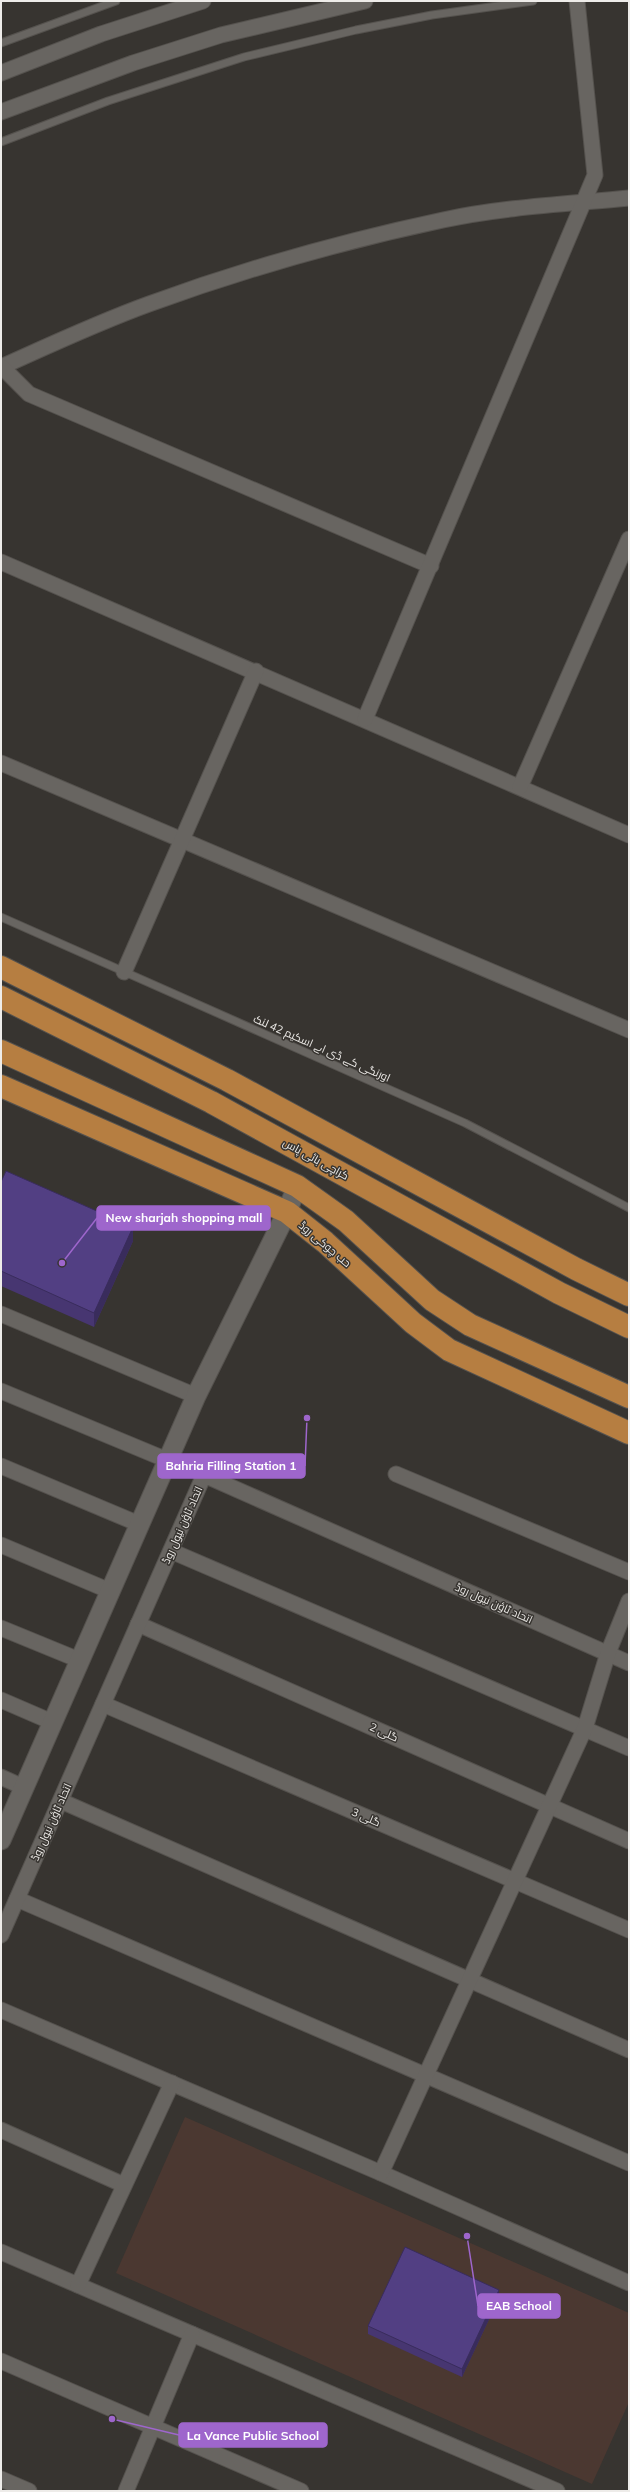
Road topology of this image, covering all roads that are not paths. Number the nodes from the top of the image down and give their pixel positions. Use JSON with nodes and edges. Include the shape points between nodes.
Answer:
{"nodes":[{"id":1,"x":116,"y":1,"type":"edge"},
{"id":2,"x":203,"y":1,"type":"edge"},
{"id":3,"x":365,"y":1,"type":"edge"},
{"id":4,"x":533,"y":1,"type":"edge"},
{"id":5,"x":577,"y":1,"type":"edge"},
{"id":6,"x":1,"y":43,"type":"edge"},
{"id":7,"x":1,"y":73,"type":"edge"},
{"id":8,"x":1,"y":112,"type":"edge"},
{"id":9,"x":1,"y":142,"type":"edge"},
{"id":10,"x":629,"y":198,"type":"edge"},
{"id":11,"x":584,"y":202,"type":"junction"},
{"id":12,"x":2,"y":367,"type":"edge"},
{"id":13,"x":629,"y":539,"type":"edge"},
{"id":14,"x":1,"y":562,"type":"edge"},
{"id":15,"x":431,"y":566,"type":"junction"},
{"id":16,"x":256,"y":672,"type":"junction"},
{"id":17,"x":365,"y":719,"type":"junction"},
{"id":18,"x":1,"y":763,"type":"edge"},
{"id":19,"x":520,"y":787,"type":"junction"},
{"id":20,"x":629,"y":835,"type":"edge"},
{"id":21,"x":182,"y":841,"type":"junction"},
{"id":22,"x":1,"y":917,"type":"edge"},
{"id":23,"x":1,"y":967,"type":"edge"},
{"id":24,"x":124,"y":972,"type":"junction"},
{"id":25,"x":1,"y":997,"type":"edge"},
{"id":26,"x":629,"y":1030,"type":"edge"},
{"id":27,"x":1,"y":1051,"type":"edge"},
{"id":28,"x":1,"y":1086,"type":"edge"},
{"id":29,"x":296,"y":1186,"type":"junction"},
{"id":30,"x":629,"y":1208,"type":"edge"},
{"id":31,"x":287,"y":1212,"type":"junction"},
{"id":32,"x":629,"y":1295,"type":"edge"},
{"id":33,"x":1,"y":1314,"type":"edge"},
{"id":34,"x":629,"y":1327,"type":"edge"},
{"id":35,"x":1,"y":1391,"type":"edge"},
{"id":36,"x":196,"y":1396,"type":"junction"},
{"id":37,"x":629,"y":1397,"type":"edge"},
{"id":38,"x":629,"y":1433,"type":"edge"},
{"id":39,"x":167,"y":1460,"type":"junction"},
{"id":40,"x":1,"y":1466,"type":"edge"},
{"id":41,"x":396,"y":1474,"type":"dead end"},
{"id":42,"x":139,"y":1524,"type":"junction"},
{"id":43,"x":1,"y":1545,"type":"edge"},
{"id":44,"x":171,"y":1550,"type":"junction"},
{"id":45,"x":629,"y":1572,"type":"edge"},
{"id":46,"x":110,"y":1590,"type":"junction"},
{"id":47,"x":629,"y":1601,"type":"edge"},
{"id":48,"x":138,"y":1624,"type":"junction"},
{"id":49,"x":1,"y":1628,"type":"edge"},
{"id":50,"x":608,"y":1653,"type":"junction"},
{"id":51,"x":79,"y":1660,"type":"junction"},
{"id":52,"x":629,"y":1663,"type":"edge"},
{"id":53,"x":1,"y":1700,"type":"edge"},
{"id":54,"x":103,"y":1704,"type":"junction"},
{"id":55,"x":52,"y":1722,"type":"junction"},
{"id":56,"x":585,"y":1728,"type":"junction"},
{"id":57,"x":629,"y":1748,"type":"edge"},
{"id":58,"x":1,"y":1778,"type":"edge"},
{"id":59,"x":23,"y":1787,"type":"junction"},
{"id":60,"x":60,"y":1801,"type":"junction"},
{"id":61,"x":550,"y":1804,"type":"junction"},
{"id":62,"x":1,"y":1840,"type":"edge"},
{"id":63,"x":629,"y":1840,"type":"edge"},
{"id":64,"x":515,"y":1880,"type":"junction"},
{"id":65,"x":17,"y":1899,"type":"junction"},
{"id":66,"x":629,"y":1930,"type":"edge"},
{"id":67,"x":1,"y":1935,"type":"edge"},
{"id":68,"x":469,"y":1980,"type":"junction"},
{"id":69,"x":1,"y":2010,"type":"edge"},
{"id":70,"x":629,"y":2050,"type":"edge"},
{"id":71,"x":426,"y":2075,"type":"junction"},
{"id":72,"x":172,"y":2083,"type":"junction"},
{"id":73,"x":1,"y":2130,"type":"edge"},
{"id":74,"x":629,"y":2163,"type":"edge"},
{"id":75,"x":381,"y":2173,"type":"junction"},
{"id":76,"x":124,"y":2186,"type":"junction"},
{"id":77,"x":1,"y":2252,"type":"edge"},
{"id":78,"x":629,"y":2283,"type":"edge"},
{"id":79,"x":78,"y":2285,"type":"junction"},
{"id":80,"x":192,"y":2334,"type":"junction"},
{"id":81,"x":1,"y":2362,"type":"edge"},
{"id":82,"x":153,"y":2427,"type":"junction"},
{"id":83,"x":1,"y":2479,"type":"edge"},
{"id":84,"x":29,"y":2491,"type":"edge"},
{"id":85,"x":126,"y":2491,"type":"edge"},
{"id":86,"x":301,"y":2491,"type":"edge"},
{"id":87,"x":557,"y":2491,"type":"edge"}],
"edges":[{"from":1,"to":6,"type":"lane"},
{"from":2,"to":7,"type":"street","via":[[101,34]]},
{"from":3,"to":8,"type":"street","via":[[221,35],[133,62]]},
{"from":4,"to":9,"type":"lane","via":[[432,15],[244,57],[108,101]]},
{"from":5,"to":11,"type":"street","via":[[595,175]]},
{"from":10,"to":11,"type":"street"},
{"from":11,"to":12,"type":"street","via":[[444,220],[246,272],[148,304]]},
{"from":11,"to":15,"type":"street"},
{"from":12,"to":15,"type":"street","via":[[29,394]]},
{"from":13,"to":19,"type":"street"},
{"from":14,"to":16,"type":"street"},
{"from":15,"to":17,"type":"street"},
{"from":16,"to":17,"type":"street"},
{"from":16,"to":21,"type":"street"},
{"from":17,"to":19,"type":"street"},
{"from":18,"to":21,"type":"street"},
{"from":19,"to":20,"type":"street"},
{"from":21,"to":24,"type":"street"},
{"from":21,"to":26,"type":"street","via":[[323,898]]},
{"from":22,"to":24,"type":"lane","name":"اورنگی کے ڈی اے اسکیم 42 لنک"},
{"from":23,"to":32,"type":"highway","via":[[227,1080],[576,1269]]},
{"from":24,"to":30,"type":"lane","name":"اورنگی کے ڈی اے اسکیم 42 لنک","via":[[465,1123]]},
{"from":25,"to":34,"type":"highway","name":"کراچی بائی پاس","via":[[211,1102],[559,1293]]},
{"from":27,"to":29,"type":"highway"},
{"from":28,"to":31,"type":"highway","name":"حب چوکی روڈ"},
{"from":29,"to":31,"type":"street"},
{"from":29,"to":37,"type":"highway","via":[[346,1221],[432,1300],[470,1325]]},
{"from":31,"to":36,"type":"street"},
{"from":31,"to":38,"type":"highway","name":"حب چوکی روڈ","via":[[325,1242],[413,1323],[449,1350]]},
{"from":33,"to":36,"type":"street"},
{"from":35,"to":39,"type":"street"},
{"from":36,"to":39,"type":"street"},
{"from":39,"to":42,"type":"street"},
{"from":40,"to":42,"type":"street"},
{"from":41,"to":45,"type":"street"},
{"from":42,"to":46,"type":"street"},
{"from":43,"to":46,"type":"street"},
{"from":44,"to":48,"type":"street","name":"اتحاد ٹاؤن نیول روڈ"},
{"from":44,"to":50,"type":"street","name":"اتحاد ٹاؤن نیول روڈ","via":[[204,1475]]},
{"from":44,"to":56,"type":"street"},
{"from":46,"to":51,"type":"street"},
{"from":47,"to":50,"type":"street"},
{"from":48,"to":54,"type":"street","name":"اتحاد ٹاؤن نیول روڈ"},
{"from":48,"to":61,"type":"street","name":"گلی 2"},
{"from":49,"to":51,"type":"street"},
{"from":50,"to":52,"type":"street"},
{"from":50,"to":56,"type":"street"},
{"from":51,"to":55,"type":"street"},
{"from":53,"to":55,"type":"street"},
{"from":54,"to":60,"type":"street","name":"اتحاد ٹاؤن نیول روڈ"},
{"from":54,"to":64,"type":"street","name":"گلی 3"},
{"from":55,"to":59,"type":"street"},
{"from":56,"to":57,"type":"street"},
{"from":56,"to":61,"type":"street"},
{"from":58,"to":59,"type":"street"},
{"from":59,"to":62,"type":"street"},
{"from":60,"to":65,"type":"street","name":"اتحاد ٹاؤن نیول روڈ"},
{"from":60,"to":68,"type":"street"},
{"from":61,"to":63,"type":"street","name":"گلی 2"},
{"from":61,"to":64,"type":"street"},
{"from":64,"to":66,"type":"street","name":"گلی 3"},
{"from":64,"to":68,"type":"street"},
{"from":65,"to":67,"type":"street","name":"اتحاد ٹاؤن نیول روڈ"},
{"from":65,"to":71,"type":"street"},
{"from":68,"to":70,"type":"street"},
{"from":68,"to":71,"type":"street"},
{"from":69,"to":72,"type":"street"},
{"from":71,"to":74,"type":"street"},
{"from":71,"to":75,"type":"street"},
{"from":72,"to":75,"type":"street"},
{"from":72,"to":76,"type":"street"},
{"from":73,"to":76,"type":"street"},
{"from":75,"to":78,"type":"street"},
{"from":76,"to":79,"type":"street"},
{"from":77,"to":79,"type":"street"},
{"from":79,"to":80,"type":"street"},
{"from":80,"to":82,"type":"street"},
{"from":80,"to":87,"type":"street"},
{"from":81,"to":82,"type":"street"},
{"from":82,"to":85,"type":"street"},
{"from":82,"to":86,"type":"street"},
{"from":83,"to":84,"type":"street"}]}
